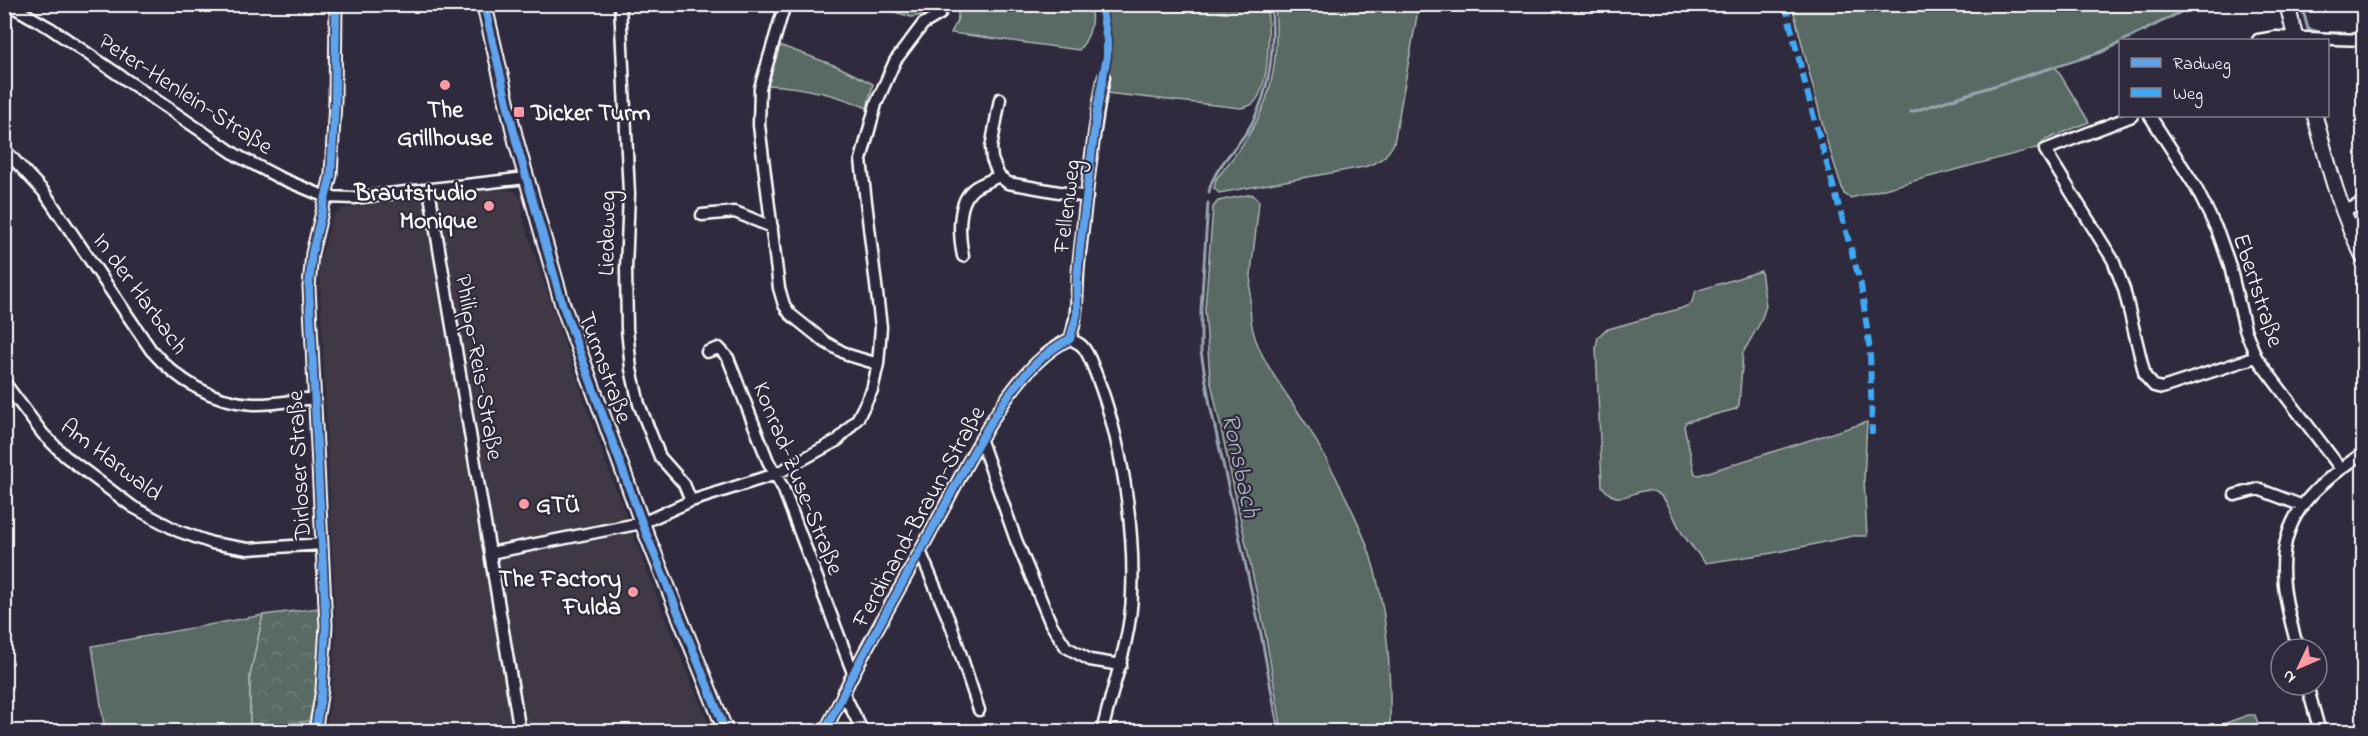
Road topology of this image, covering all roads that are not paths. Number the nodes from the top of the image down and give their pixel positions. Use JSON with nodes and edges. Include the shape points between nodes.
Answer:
{"nodes":[{"id":1,"x":8,"y":4,"type":"edge"},
{"id":2,"x":336,"y":4,"type":"edge"},
{"id":3,"x":484,"y":4,"type":"edge"},
{"id":4,"x":620,"y":4,"type":"edge"},
{"id":5,"x":785,"y":4,"type":"edge"},
{"id":6,"x":2287,"y":4,"type":"edge"},
{"id":7,"x":940,"y":14,"type":"dead end"},
{"id":8,"x":2264,"y":39,"type":"edge"},
{"id":9,"x":2296,"y":39,"type":"edge"},
{"id":10,"x":2329,"y":39,"type":"edge"},
{"id":11,"x":2364,"y":40,"type":"edge"},
{"id":12,"x":1104,"y":77,"type":"dead end"},
{"id":13,"x":1000,"y":99,"type":"dead end"},
{"id":14,"x":2129,"y":117,"type":"edge"},
{"id":15,"x":2151,"y":117,"type":"edge"},
{"id":16,"x":2315,"y":117,"type":"edge"},
{"id":17,"x":4,"y":149,"type":"edge"},
{"id":18,"x":999,"y":176,"type":"junction"},
{"id":19,"x":526,"y":178,"type":"junction"},
{"id":20,"x":429,"y":189,"type":"junction"},
{"id":21,"x":326,"y":197,"type":"junction"},
{"id":22,"x":1087,"y":197,"type":"junction"},
{"id":23,"x":2364,"y":202,"type":"edge"},
{"id":24,"x":2343,"y":212,"type":"junction"},
{"id":25,"x":702,"y":215,"type":"dead end"},
{"id":26,"x":772,"y":227,"type":"junction"},
{"id":27,"x":963,"y":256,"type":"dead end"},
{"id":28,"x":2364,"y":258,"type":"edge"},
{"id":29,"x":1070,"y":339,"type":"junction"},
{"id":30,"x":707,"y":352,"type":"dead end"},
{"id":31,"x":2256,"y":357,"type":"junction"},
{"id":32,"x":878,"y":364,"type":"junction"},
{"id":33,"x":4,"y":382,"type":"edge"},
{"id":34,"x":314,"y":398,"type":"junction"},
{"id":35,"x":981,"y":441,"type":"junction"},
{"id":36,"x":2364,"y":452,"type":"edge"},
{"id":37,"x":2341,"y":470,"type":"junction"},
{"id":38,"x":776,"y":474,"type":"junction"},
{"id":39,"x":2235,"y":495,"type":"dead end"},
{"id":40,"x":691,"y":501,"type":"junction"},
{"id":41,"x":2303,"y":506,"type":"junction"},
{"id":42,"x":642,"y":523,"type":"junction"},
{"id":43,"x":322,"y":544,"type":"junction"},
{"id":44,"x":920,"y":551,"type":"junction"},
{"id":45,"x":490,"y":553,"type":"junction"},
{"id":46,"x":2295,"y":637,"type":"edge"},
{"id":47,"x":1121,"y":665,"type":"junction"},
{"id":48,"x":853,"y":673,"type":"junction"},
{"id":49,"x":843,"y":692,"type":"junction"},
{"id":50,"x":2310,"y":697,"type":"edge"},
{"id":51,"x":979,"y":710,"type":"dead end"},
{"id":52,"x":315,"y":732,"type":"edge"},
{"id":53,"x":520,"y":732,"type":"edge"},
{"id":54,"x":726,"y":732,"type":"edge"},
{"id":55,"x":825,"y":732,"type":"edge"},
{"id":56,"x":863,"y":732,"type":"edge"},
{"id":57,"x":1102,"y":732,"type":"edge"},
{"id":58,"x":2320,"y":732,"type":"edge"}],
"edges":[{"from":1,"to":21,"type":"street","name":"Peter-Henlein-Straße","via":[[50,28],[238,156]]},
{"from":2,"to":21,"type":"street","name":"Dirloser Straße","via":[[332,164]]},
{"from":3,"to":19,"type":"main road","name":"Turmstraße"},
{"from":4,"to":40,"type":"street","name":"Liedeweg","via":[[629,183],[626,281],[631,369],[639,404],[660,457],[684,484]]},
{"from":5,"to":26,"type":"street","via":[[760,88],[759,125]]},
{"from":6,"to":9,"type":"main road"},
{"from":7,"to":32,"type":"street","via":[[923,24],[895,61],[876,104],[861,160],[881,327]]},
{"from":8,"to":9,"type":"street"},
{"from":10,"to":11,"type":"street"},
{"from":12,"to":22,"type":"street","name":"Fellenweg"},
{"from":13,"to":18,"type":"street","via":[[991,148]]},
{"from":14,"to":31,"type":"street","via":[[2045,150],[2113,260],[2145,376],[2162,388]]},
{"from":15,"to":31,"type":"street","name":"Ebertstraße","via":[[2195,186],[2218,232]]},
{"from":16,"to":24,"type":"main road"},
{"from":17,"to":34,"type":"street","name":"In der Harbach","via":[[44,192],[167,369],[187,383],[232,402],[255,404]]},
{"from":18,"to":22,"type":"street","via":[[1008,183]]},
{"from":18,"to":27,"type":"street","via":[[974,188],[964,203],[959,234]]},
{"from":19,"to":20,"type":"street","name":"Peter-Henlein-Straße"},
{"from":19,"to":42,"type":"main road","name":"Turmstraße","via":[[562,303]]},
{"from":20,"to":21,"type":"street","name":"Peter-Henlein-Straße","via":[[354,198]]},
{"from":20,"to":45,"type":"street","name":"Philipp-Reis-Straße"},
{"from":21,"to":34,"type":"street","name":"Dirloser Straße","via":[[310,269]]},
{"from":22,"to":29,"type":"street","name":"Fellenweg","via":[[1077,314]]},
{"from":23,"to":24,"type":"street"},
{"from":24,"to":28,"type":"main road"},
{"from":25,"to":26,"type":"street","via":[[735,212]]},
{"from":26,"to":32,"type":"street","via":[[780,288],[790,314],[825,342],[848,355]]},
{"from":29,"to":35,"type":"street","name":"Ferdinand-Braun-Straße","via":[[1047,353],[1026,375]]},
{"from":29,"to":47,"type":"street","via":[[1087,352],[1107,402],[1131,531],[1132,595]]},
{"from":30,"to":38,"type":"street","name":"Konrad-Zuse-Straße","via":[[718,348],[728,358]]},
{"from":31,"to":37,"type":"street","name":"Ebertstraße"},
{"from":32,"to":38,"type":"street","via":[[872,390],[858,418],[838,440]]},
{"from":33,"to":43,"type":"street","name":"Am Harwald","via":[[65,456],[133,507],[178,531],[212,543],[248,549]]},
{"from":34,"to":43,"type":"street","name":"Dirloser Straße"},
{"from":35,"to":44,"type":"street","name":"Ferdinand-Braun-Straße"},
{"from":35,"to":47,"type":"street","via":[[1051,624],[1066,647],[1090,660]]},
{"from":36,"to":37,"type":"street"},
{"from":37,"to":41,"type":"street"},
{"from":38,"to":40,"type":"street"},
{"from":38,"to":48,"type":"street","name":"Konrad-Zuse-Straße"},
{"from":39,"to":41,"type":"street","via":[[2258,489]]},
{"from":40,"to":42,"type":"street"},
{"from":41,"to":46,"type":"street","via":[[2287,539],[2282,574]]},
{"from":42,"to":45,"type":"street"},
{"from":42,"to":54,"type":"main road","name":"Turmstraße"},
{"from":43,"to":52,"type":"street","name":"Dirloser Straße","via":[[326,625]]},
{"from":44,"to":48,"type":"street","name":"Ferdinand-Braun-Straße"},
{"from":44,"to":51,"type":"street","via":[[951,625]]},
{"from":45,"to":53,"type":"street","name":"Philipp-Reis-Straße"},
{"from":47,"to":57,"type":"street"},
{"from":48,"to":49,"type":"street","name":"Ferdinand-Braun-Straße"},
{"from":49,"to":55,"type":"street","name":"Ferdinand-Braun-Straße"},
{"from":49,"to":56,"type":"street"},
{"from":50,"to":58,"type":"street"}]}
